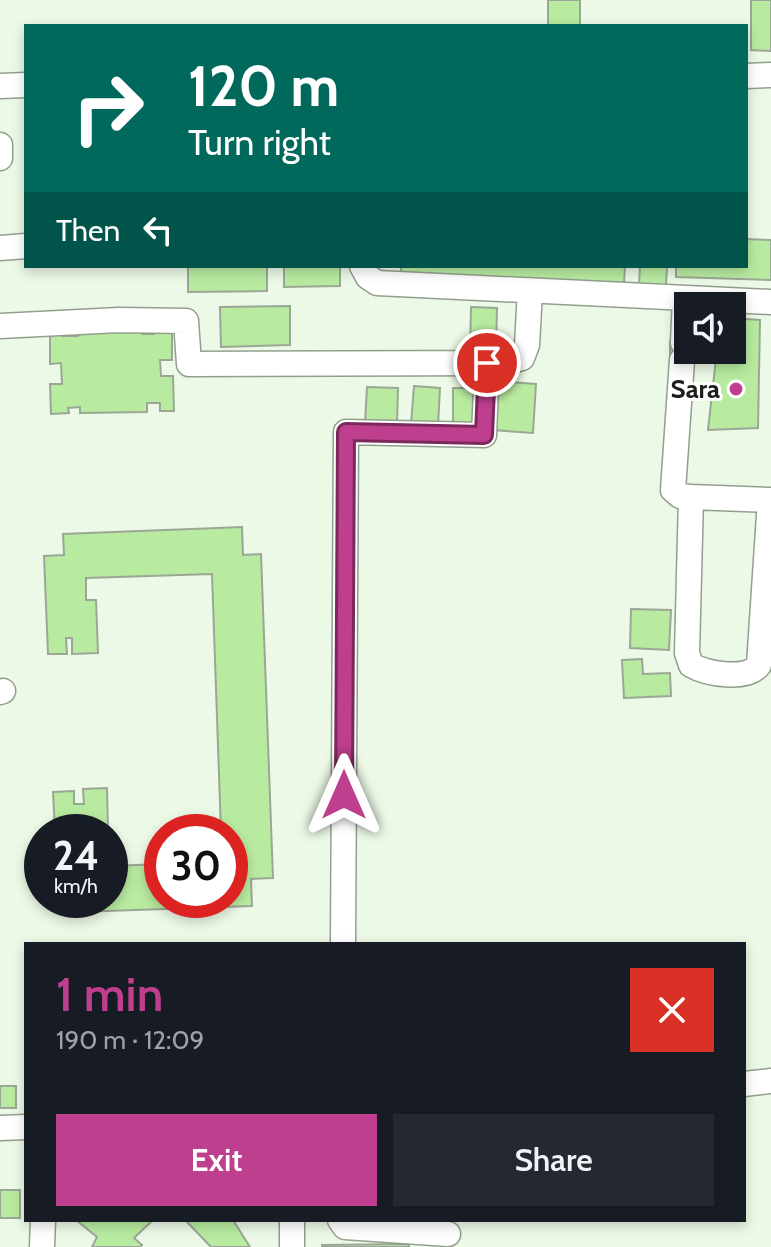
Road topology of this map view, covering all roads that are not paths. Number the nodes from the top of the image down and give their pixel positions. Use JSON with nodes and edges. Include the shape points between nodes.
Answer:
{"nodes":[{"id":1,"x":771,"y":75,"type":"edge"},
{"id":2,"x":748,"y":76,"type":"edge"},
{"id":3,"x":24,"y":85,"type":"edge"},
{"id":4,"x":0,"y":86,"type":"edge"},
{"id":5,"x":0,"y":145,"type":"edge"},
{"id":6,"x":0,"y":158,"type":"edge"},
{"id":7,"x":24,"y":246,"type":"edge"},
{"id":8,"x":0,"y":248,"type":"edge"},
{"id":9,"x":363,"y":268,"type":"edge"},
{"id":10,"x":530,"y":291,"type":"junction"},
{"id":11,"x":674,"y":298,"type":"edge"},
{"id":12,"x":746,"y":301,"type":"edge"},
{"id":13,"x":771,"y":302,"type":"edge"},
{"id":14,"x":0,"y":326,"type":"edge"},
{"id":15,"x":487,"y":363,"type":"junction"},
{"id":16,"x":682,"y":364,"type":"edge"},
{"id":17,"x":691,"y":497,"type":"junction"},
{"id":18,"x":770,"y":500,"type":"edge"},
{"id":19,"x":766,"y":638,"type":"edge"},
{"id":20,"x":343,"y":942,"type":"edge"},
{"id":21,"x":771,"y":1081,"type":"edge"},
{"id":22,"x":746,"y":1084,"type":"edge"},
{"id":23,"x":24,"y":1127,"type":"edge"},
{"id":24,"x":0,"y":1128,"type":"edge"},
{"id":25,"x":43,"y":1222,"type":"edge"},
{"id":26,"x":292,"y":1222,"type":"edge"},
{"id":27,"x":341,"y":1222,"type":"edge"},
{"id":28,"x":448,"y":1234,"type":"dead end"},
{"id":29,"x":42,"y":1247,"type":"edge"},
{"id":30,"x":292,"y":1247,"type":"edge"}],
"edges":[{"from":1,"to":2,"type":"street"},
{"from":3,"to":4,"type":"street"},
{"from":5,"to":6,"type":"street"},
{"from":7,"to":8,"type":"street"},
{"from":9,"to":10,"type":"street","via":[[377,283]]},
{"from":10,"to":11,"type":"street"},
{"from":10,"to":15,"type":"street","via":[[522,358]]},
{"from":12,"to":13,"type":"street"},
{"from":14,"to":15,"type":"street","via":[[186,321],[189,364]]},
{"from":15,"to":20,"type":"street","via":[[484,435],[346,432]]},
{"from":16,"to":17,"type":"street","via":[[673,490]]},
{"from":17,"to":18,"type":"street"},
{"from":17,"to":19,"type":"street","via":[[691,665],[753,672]]},
{"from":18,"to":19,"type":"street"},
{"from":21,"to":22,"type":"street"},
{"from":23,"to":24,"type":"street"},
{"from":25,"to":29,"type":"street"},
{"from":26,"to":30,"type":"street"},
{"from":27,"to":28,"type":"street","via":[[345,1227]]}]}
